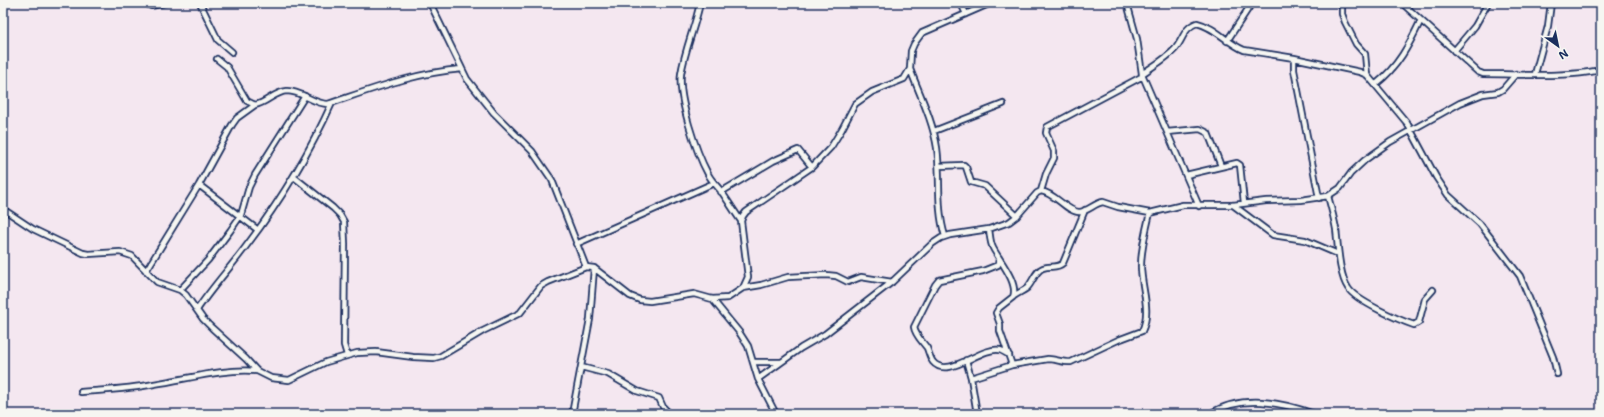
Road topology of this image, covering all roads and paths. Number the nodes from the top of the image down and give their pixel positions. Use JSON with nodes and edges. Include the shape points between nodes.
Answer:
{"nodes":[{"id":1,"x":145,"y":3,"type":"edge"},
{"id":2,"x":164,"y":3,"type":"edge"},
{"id":3,"x":200,"y":3,"type":"edge"},
{"id":4,"x":430,"y":3,"type":"edge"},
{"id":5,"x":700,"y":3,"type":"edge"},
{"id":6,"x":960,"y":3,"type":"edge"},
{"id":7,"x":991,"y":3,"type":"edge"},
{"id":8,"x":1127,"y":3,"type":"edge"},
{"id":9,"x":1252,"y":3,"type":"edge"},
{"id":10,"x":1342,"y":3,"type":"edge"},
{"id":11,"x":1402,"y":3,"type":"edge"},
{"id":12,"x":1488,"y":3,"type":"edge"},
{"id":13,"x":1551,"y":3,"type":"edge"},
{"id":14,"x":966,"y":14,"type":"junction"},
{"id":15,"x":1421,"y":20,"type":"junction"},
{"id":16,"x":1227,"y":41,"type":"junction"},
{"id":17,"x":1454,"y":51,"type":"junction"},
{"id":18,"x":232,"y":52,"type":"dead end"},
{"id":19,"x":217,"y":58,"type":"dead end"},
{"id":20,"x":1294,"y":58,"type":"junction"},
{"id":21,"x":462,"y":69,"type":"junction"},
{"id":22,"x":910,"y":70,"type":"junction"},
{"id":23,"x":1601,"y":70,"type":"edge"},
{"id":24,"x":1516,"y":74,"type":"junction"},
{"id":25,"x":1535,"y":74,"type":"junction"},
{"id":26,"x":1142,"y":75,"type":"junction"},
{"id":27,"x":1367,"y":75,"type":"junction"},
{"id":28,"x":1376,"y":84,"type":"junction"},
{"id":29,"x":305,"y":96,"type":"junction"},
{"id":30,"x":332,"y":103,"type":"junction"},
{"id":31,"x":1003,"y":104,"type":"dead end"},
{"id":32,"x":255,"y":105,"type":"junction"},
{"id":33,"x":1411,"y":130,"type":"junction"},
{"id":34,"x":934,"y":131,"type":"junction"},
{"id":35,"x":1167,"y":132,"type":"junction"},
{"id":36,"x":939,"y":166,"type":"junction"},
{"id":37,"x":1221,"y":166,"type":"junction"},
{"id":38,"x":812,"y":167,"type":"junction"},
{"id":39,"x":1186,"y":175,"type":"junction"},
{"id":40,"x":294,"y":177,"type":"junction"},
{"id":41,"x":714,"y":183,"type":"junction"},
{"id":42,"x":200,"y":185,"type":"junction"},
{"id":43,"x":1041,"y":191,"type":"junction"},
{"id":44,"x":721,"y":192,"type":"junction"},
{"id":45,"x":1328,"y":196,"type":"junction"},
{"id":46,"x":1319,"y":198,"type":"junction"},
{"id":47,"x":1244,"y":203,"type":"junction"},
{"id":48,"x":1233,"y":205,"type":"junction"},
{"id":49,"x":1199,"y":206,"type":"junction"},
{"id":50,"x":3,"y":209,"type":"edge"},
{"id":51,"x":1085,"y":210,"type":"junction"},
{"id":52,"x":1150,"y":213,"type":"junction"},
{"id":53,"x":241,"y":215,"type":"junction"},
{"id":54,"x":1017,"y":216,"type":"junction"},
{"id":55,"x":741,"y":221,"type":"junction"},
{"id":56,"x":989,"y":229,"type":"junction"},
{"id":57,"x":258,"y":230,"type":"junction"},
{"id":58,"x":946,"y":236,"type":"junction"},
{"id":59,"x":576,"y":244,"type":"junction"},
{"id":60,"x":1338,"y":254,"type":"junction"},
{"id":61,"x":999,"y":258,"type":"junction"},
{"id":62,"x":586,"y":267,"type":"junction"},
{"id":63,"x":594,"y":268,"type":"junction"},
{"id":64,"x":146,"y":271,"type":"junction"},
{"id":65,"x":892,"y":282,"type":"junction"},
{"id":66,"x":743,"y":288,"type":"junction"},
{"id":67,"x":180,"y":290,"type":"junction"},
{"id":68,"x":1433,"y":290,"type":"dead end"},
{"id":69,"x":1014,"y":296,"type":"junction"},
{"id":70,"x":712,"y":299,"type":"junction"},
{"id":71,"x":197,"y":310,"type":"junction"},
{"id":72,"x":347,"y":354,"type":"junction"},
{"id":73,"x":1009,"y":355,"type":"junction"},
{"id":74,"x":966,"y":360,"type":"junction"},
{"id":75,"x":753,"y":362,"type":"junction"},
{"id":76,"x":781,"y":362,"type":"junction"},
{"id":77,"x":1012,"y":365,"type":"junction"},
{"id":78,"x":581,"y":367,"type":"junction"},
{"id":79,"x":257,"y":371,"type":"junction"},
{"id":80,"x":1558,"y":374,"type":"dead end"},
{"id":81,"x":971,"y":378,"type":"junction"},
{"id":82,"x":758,"y":379,"type":"junction"},
{"id":83,"x":81,"y":392,"type":"dead end"},
{"id":84,"x":572,"y":414,"type":"edge"},
{"id":85,"x":670,"y":414,"type":"edge"},
{"id":86,"x":776,"y":414,"type":"edge"},
{"id":87,"x":977,"y":414,"type":"edge"},
{"id":88,"x":1210,"y":414,"type":"edge"},
{"id":89,"x":1314,"y":414,"type":"edge"}],
"edges":[{"from":1,"to":2,"type":"street","via":[[151,6]]},
{"from":3,"to":18,"type":"street","via":[[218,40]]},
{"from":4,"to":21,"type":"street"},
{"from":5,"to":41,"type":"street","via":[[683,66],[682,92],[684,108],[700,156]]},
{"from":6,"to":14,"type":"street"},
{"from":7,"to":14,"type":"street"},
{"from":8,"to":26,"type":"street","via":[[1137,39]]},
{"from":9,"to":16,"type":"street"},
{"from":10,"to":27,"type":"street","via":[[1342,14],[1356,44],[1365,54]]},
{"from":11,"to":15,"type":"street"},
{"from":12,"to":17,"type":"street","via":[[1475,26]]},
{"from":13,"to":25,"type":"street","via":[[1548,26]]},
{"from":14,"to":22,"type":"street","via":[[922,33],[911,51]]},
{"from":15,"to":17,"type":"street"},
{"from":15,"to":28,"type":"street","via":[[1399,61],[1389,74]]},
{"from":16,"to":20,"type":"street","via":[[1244,50]]},
{"from":16,"to":26,"type":"street","via":[[1207,27],[1194,24],[1184,33],[1178,46],[1170,54]]},
{"from":17,"to":24,"type":"street","via":[[1483,74]]},
{"from":19,"to":32,"type":"street","via":[[227,67],[247,101]]},
{"from":20,"to":27,"type":"street"},
{"from":20,"to":46,"type":"street","via":[[1298,93]]},
{"from":21,"to":30,"type":"street","via":[[412,76]]},
{"from":21,"to":59,"type":"street","via":[[494,114],[524,140],[548,174]]},
{"from":22,"to":34,"type":"street"},
{"from":22,"to":38,"type":"street","via":[[904,79],[872,92],[855,104],[831,147]]},
{"from":23,"to":25,"type":"street","via":[[1579,74]]},
{"from":24,"to":25,"type":"street"},
{"from":24,"to":33,"type":"street","via":[[1498,92],[1460,102]]},
{"from":26,"to":35,"type":"street"},
{"from":26,"to":43,"type":"street","via":[[1047,127],[1046,133],[1054,158]]},
{"from":27,"to":28,"type":"street"},
{"from":28,"to":33,"type":"street"},
{"from":29,"to":30,"type":"street","via":[[320,104]]},
{"from":29,"to":32,"type":"street","via":[[284,92]]},
{"from":29,"to":53,"type":"street","via":[[255,175]]},
{"from":30,"to":40,"type":"street"},
{"from":31,"to":34,"type":"street"},
{"from":32,"to":42,"type":"street","via":[[237,118],[232,125]]},
{"from":33,"to":45,"type":"street","via":[[1365,160],[1340,188]]},
{"from":33,"to":80,"type":"street","via":[[1448,195],[1480,224],[1520,276]]},
{"from":34,"to":36,"type":"street"},
{"from":35,"to":37,"type":"street","via":[[1204,130],[1208,133]]},
{"from":35,"to":39,"type":"street"},
{"from":36,"to":54,"type":"street","via":[[964,165],[971,182],[985,186]]},
{"from":36,"to":58,"type":"street","via":[[940,215]]},
{"from":37,"to":39,"type":"street"},
{"from":37,"to":47,"type":"street","via":[[1235,163],[1240,165]]},
{"from":38,"to":44,"type":"street","via":[[798,150],[773,161]]},
{"from":38,"to":55,"type":"street","via":[[754,206]]},
{"from":39,"to":49,"type":"street"},
{"from":40,"to":57,"type":"street"},
{"from":40,"to":72,"type":"street","via":[[340,215],[344,222],[344,344]]},
{"from":41,"to":44,"type":"street"},
{"from":41,"to":59,"type":"street"},
{"from":42,"to":53,"type":"street"},
{"from":42,"to":64,"type":"street"},
{"from":43,"to":51,"type":"street","via":[[1052,195],[1072,210]]},
{"from":43,"to":54,"type":"street"},
{"from":44,"to":55,"type":"street"},
{"from":45,"to":46,"type":"street"},
{"from":45,"to":60,"type":"street"},
{"from":46,"to":47,"type":"street"},
{"from":47,"to":48,"type":"street"},
{"from":48,"to":49,"type":"street"},
{"from":48,"to":60,"type":"street","via":[[1274,235],[1305,240]]},
{"from":49,"to":52,"type":"street","via":[[1183,205]]},
{"from":50,"to":64,"type":"street","via":[[33,229],[83,253],[126,254],[132,256]]},
{"from":51,"to":52,"type":"street","via":[[1100,202],[1106,202]]},
{"from":51,"to":69,"type":"street","via":[[1061,266],[1042,268],[1026,288]]},
{"from":52,"to":77,"type":"street","via":[[1141,266],[1147,304],[1146,322],[1142,331],[1071,362],[1048,359]]},
{"from":53,"to":57,"type":"street"},
{"from":53,"to":67,"type":"street","via":[[215,252]]},
{"from":54,"to":56,"type":"street","via":[[1009,222]]},
{"from":55,"to":66,"type":"street","via":[[748,277]]},
{"from":56,"to":58,"type":"street"},
{"from":56,"to":61,"type":"street","via":[[992,246]]},
{"from":57,"to":71,"type":"street"},
{"from":58,"to":65,"type":"street","via":[[932,244]]},
{"from":59,"to":62,"type":"street"},
{"from":60,"to":68,"type":"street","via":[[1347,288],[1356,297],[1412,324],[1418,323],[1425,299]]},
{"from":61,"to":69,"type":"street","via":[[1010,278]]},
{"from":61,"to":74,"type":"street","via":[[998,265],[990,269],[939,280],[914,325],[914,331],[939,367],[954,366]]},
{"from":62,"to":63,"type":"street"},
{"from":62,"to":72,"type":"street","via":[[541,286],[520,313],[440,356],[413,357],[376,352]]},
{"from":63,"to":70,"type":"street","via":[[630,296],[640,300],[650,301],[694,294]]},
{"from":63,"to":78,"type":"street","via":[[590,319]]},
{"from":64,"to":67,"type":"street","via":[[157,282]]},
{"from":65,"to":66,"type":"street","via":[[861,277],[848,282],[836,276],[826,275],[788,277]]},
{"from":65,"to":76,"type":"street","via":[[825,334]]},
{"from":66,"to":70,"type":"street","via":[[728,298]]},
{"from":67,"to":71,"type":"street"},
{"from":69,"to":73,"type":"street","via":[[996,313]]},
{"from":70,"to":75,"type":"street","via":[[744,340]]},
{"from":71,"to":79,"type":"street"},
{"from":72,"to":79,"type":"street","via":[[289,380],[271,378]]},
{"from":73,"to":74,"type":"street","via":[[997,350]]},
{"from":73,"to":77,"type":"street"},
{"from":74,"to":81,"type":"street"},
{"from":75,"to":76,"type":"street"},
{"from":75,"to":82,"type":"street"},
{"from":76,"to":82,"type":"street"},
{"from":77,"to":81,"type":"street"},
{"from":78,"to":84,"type":"street"},
{"from":78,"to":85,"type":"street","via":[[608,374],[637,392],[659,398]]},
{"from":79,"to":83,"type":"street","via":[[224,372],[153,385]]},
{"from":81,"to":87,"type":"street"},
{"from":82,"to":86,"type":"street"},
{"from":88,"to":89,"type":"street","via":[[1234,404],[1254,402],[1275,403]]}]}
